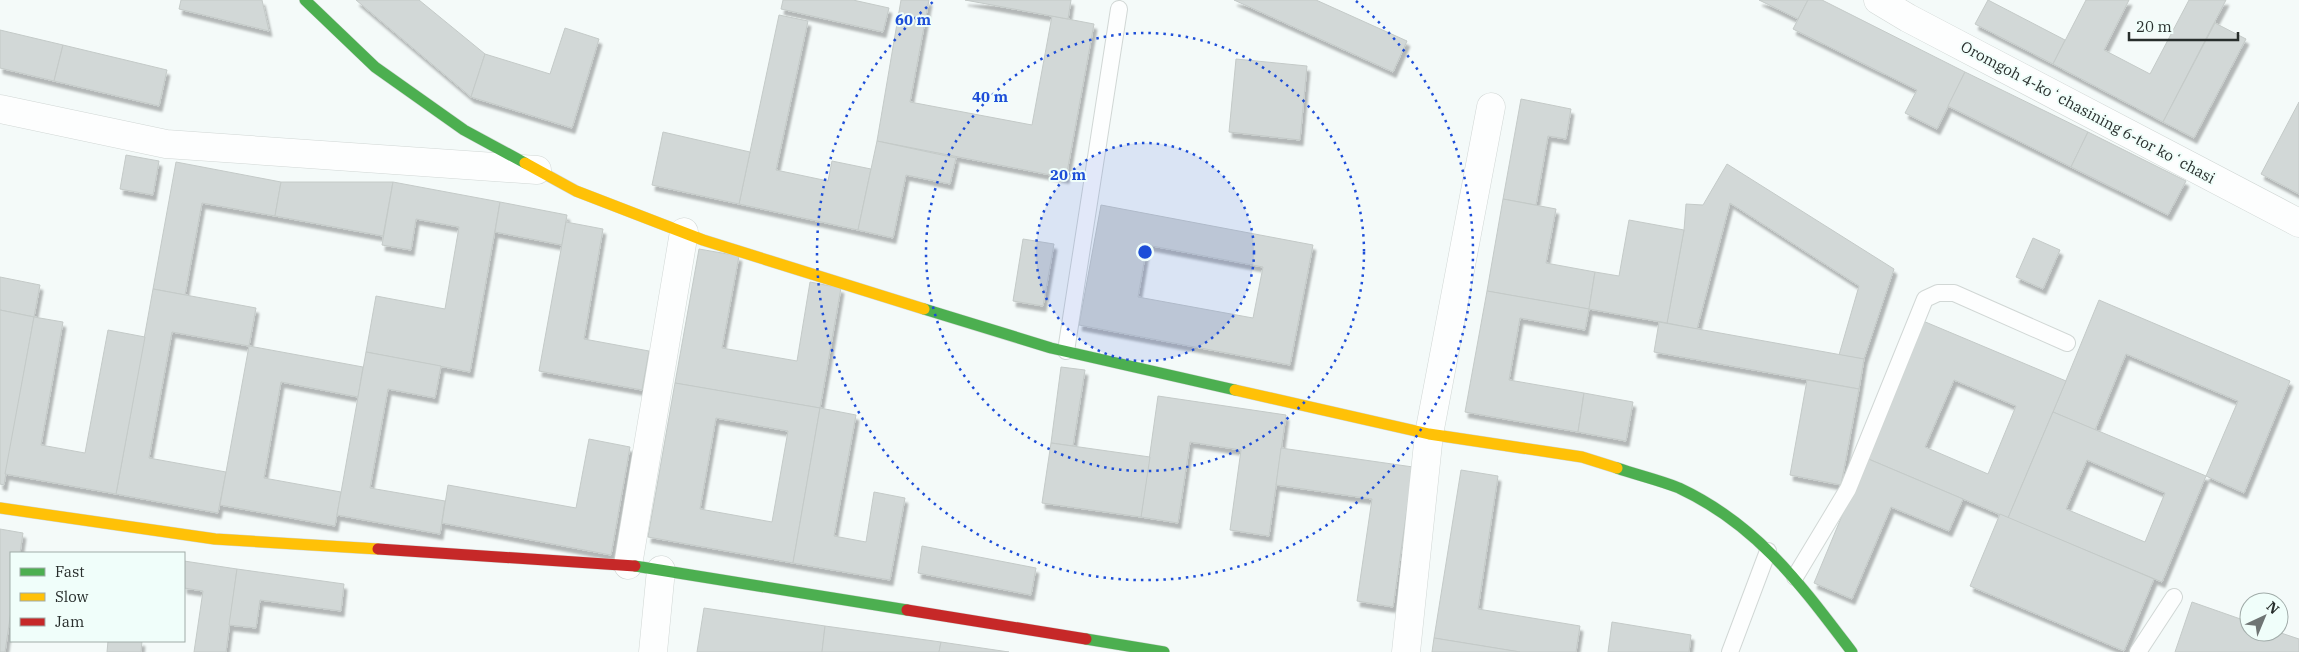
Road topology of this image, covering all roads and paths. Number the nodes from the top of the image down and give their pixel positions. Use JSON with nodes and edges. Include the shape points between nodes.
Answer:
{"nodes":[{"id":1,"x":305,"y":0,"type":"edge"},
{"id":2,"x":1878,"y":0,"type":"edge"},
{"id":3,"x":1119,"y":10,"type":"dead end"},
{"id":4,"x":1491,"y":107,"type":"dead end"},
{"id":5,"x":0,"y":109,"type":"edge"},
{"id":6,"x":537,"y":170,"type":"junction"},
{"id":7,"x":2299,"y":223,"type":"edge"},
{"id":8,"x":684,"y":232,"type":"junction"},
{"id":9,"x":2067,"y":343,"type":"dead end"},
{"id":10,"x":1066,"y":351,"type":"junction"},
{"id":11,"x":1429,"y":434,"type":"junction"},
{"id":12,"x":0,"y":508,"type":"edge"},
{"id":13,"x":1768,"y":551,"type":"junction"},
{"id":14,"x":628,"y":565,"type":"junction"},
{"id":15,"x":661,"y":570,"type":"junction"},
{"id":16,"x":1794,"y":577,"type":"junction"},
{"id":17,"x":2174,"y":597,"type":"dead end"},
{"id":18,"x":653,"y":652,"type":"edge"},
{"id":19,"x":1164,"y":652,"type":"edge"},
{"id":20,"x":1406,"y":652,"type":"edge"},
{"id":21,"x":1730,"y":652,"type":"edge"},
{"id":22,"x":1852,"y":652,"type":"edge"},
{"id":23,"x":2138,"y":652,"type":"edge"}],
"edges":[{"from":1,"to":6,"type":"street","via":[[375,67],[464,130]]},
{"from":2,"to":7,"type":"street","name":"Oromgoh 4-koʻchasining 6-tor koʻchasi","via":[[1916,23]]},
{"from":3,"to":10,"type":"lane"},
{"from":4,"to":11,"type":"street"},
{"from":5,"to":6,"type":"street","via":[[166,144]]},
{"from":6,"to":8,"type":"street","via":[[576,191]]},
{"from":8,"to":10,"type":"street"},
{"from":8,"to":14,"type":"street"},
{"from":9,"to":16,"type":"lane","via":[[1954,293],[1938,293],[1925,300],[1848,489]]},
{"from":10,"to":11,"type":"street"},
{"from":11,"to":13,"type":"street","via":[[1582,456],[1678,488],[1732,518]]},
{"from":11,"to":20,"type":"street"},
{"from":12,"to":14,"type":"street","via":[[215,539]]},
{"from":13,"to":16,"type":"street"},
{"from":13,"to":21,"type":"lane"},
{"from":14,"to":15,"type":"street"},
{"from":15,"to":18,"type":"street"},
{"from":15,"to":19,"type":"street"},
{"from":16,"to":22,"type":"street"},
{"from":17,"to":23,"type":"lane"}]}
